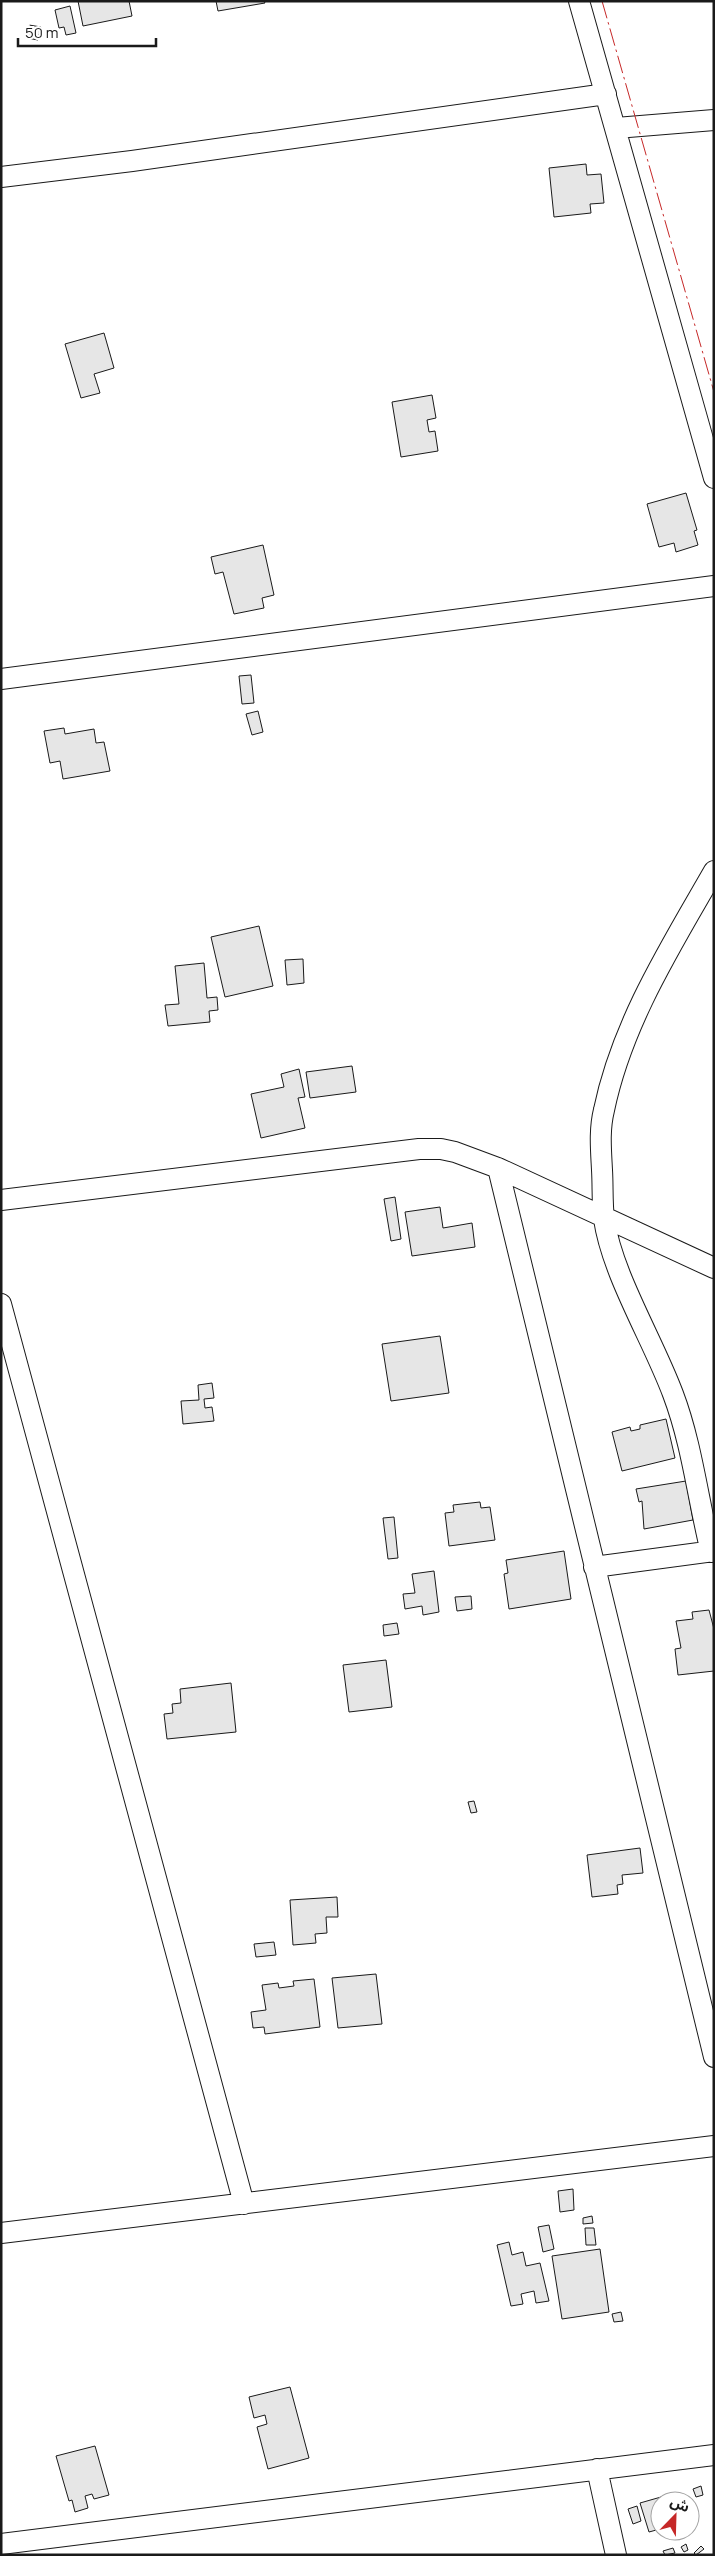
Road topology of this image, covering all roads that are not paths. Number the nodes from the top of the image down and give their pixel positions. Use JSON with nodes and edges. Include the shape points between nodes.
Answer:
{"nodes":[{"id":1,"x":579,"y":1,"type":"edge"},
{"id":2,"x":606,"y":94,"type":"junction"},
{"id":3,"x":714,"y":120,"type":"edge"},
{"id":4,"x":616,"y":128,"type":"junction"},
{"id":5,"x":1,"y":177,"type":"edge"},
{"id":6,"x":714,"y":478,"type":"edge"},
{"id":7,"x":714,"y":586,"type":"edge"},
{"id":8,"x":1,"y":679,"type":"edge"},
{"id":9,"x":714,"y":871,"type":"edge"},
{"id":10,"x":498,"y":1168,"type":"junction"},
{"id":11,"x":1,"y":1200,"type":"edge"},
{"id":12,"x":604,"y":1219,"type":"junction"},
{"id":13,"x":714,"y":1268,"type":"edge"},
{"id":14,"x":1,"y":1304,"type":"edge"},
{"id":15,"x":712,"y":1552,"type":"edge"},
{"id":16,"x":594,"y":1567,"type":"junction"},
{"id":17,"x":714,"y":2057,"type":"edge"},
{"id":18,"x":714,"y":2146,"type":"edge"},
{"id":19,"x":244,"y":2204,"type":"junction"},
{"id":20,"x":1,"y":2233,"type":"edge"},
{"id":21,"x":714,"y":2455,"type":"edge"},
{"id":22,"x":597,"y":2469,"type":"junction"},
{"id":23,"x":1,"y":2544,"type":"edge"},
{"id":24,"x":616,"y":2555,"type":"edge"}],
"edges":[{"from":1,"to":2,"type":"street"},
{"from":2,"to":4,"type":"street"},
{"from":2,"to":5,"type":"street"},
{"from":3,"to":4,"type":"street"},
{"from":4,"to":6,"type":"street"},
{"from":7,"to":8,"type":"street"},
{"from":9,"to":12,"type":"street","via":[[675,935],[641,1003],[611,1084],[601,1132]]},
{"from":10,"to":11,"type":"street","via":[[455,1152],[419,1149]]},
{"from":10,"to":12,"type":"street"},
{"from":10,"to":16,"type":"street"},
{"from":12,"to":13,"type":"street"},
{"from":12,"to":15,"type":"street","via":[[615,1256],[674,1396]]},
{"from":14,"to":19,"type":"street"},
{"from":15,"to":16,"type":"street"},
{"from":16,"to":17,"type":"street"},
{"from":18,"to":19,"type":"street"},
{"from":19,"to":20,"type":"street"},
{"from":21,"to":22,"type":"street"},
{"from":22,"to":23,"type":"street"},
{"from":22,"to":24,"type":"street"}]}
